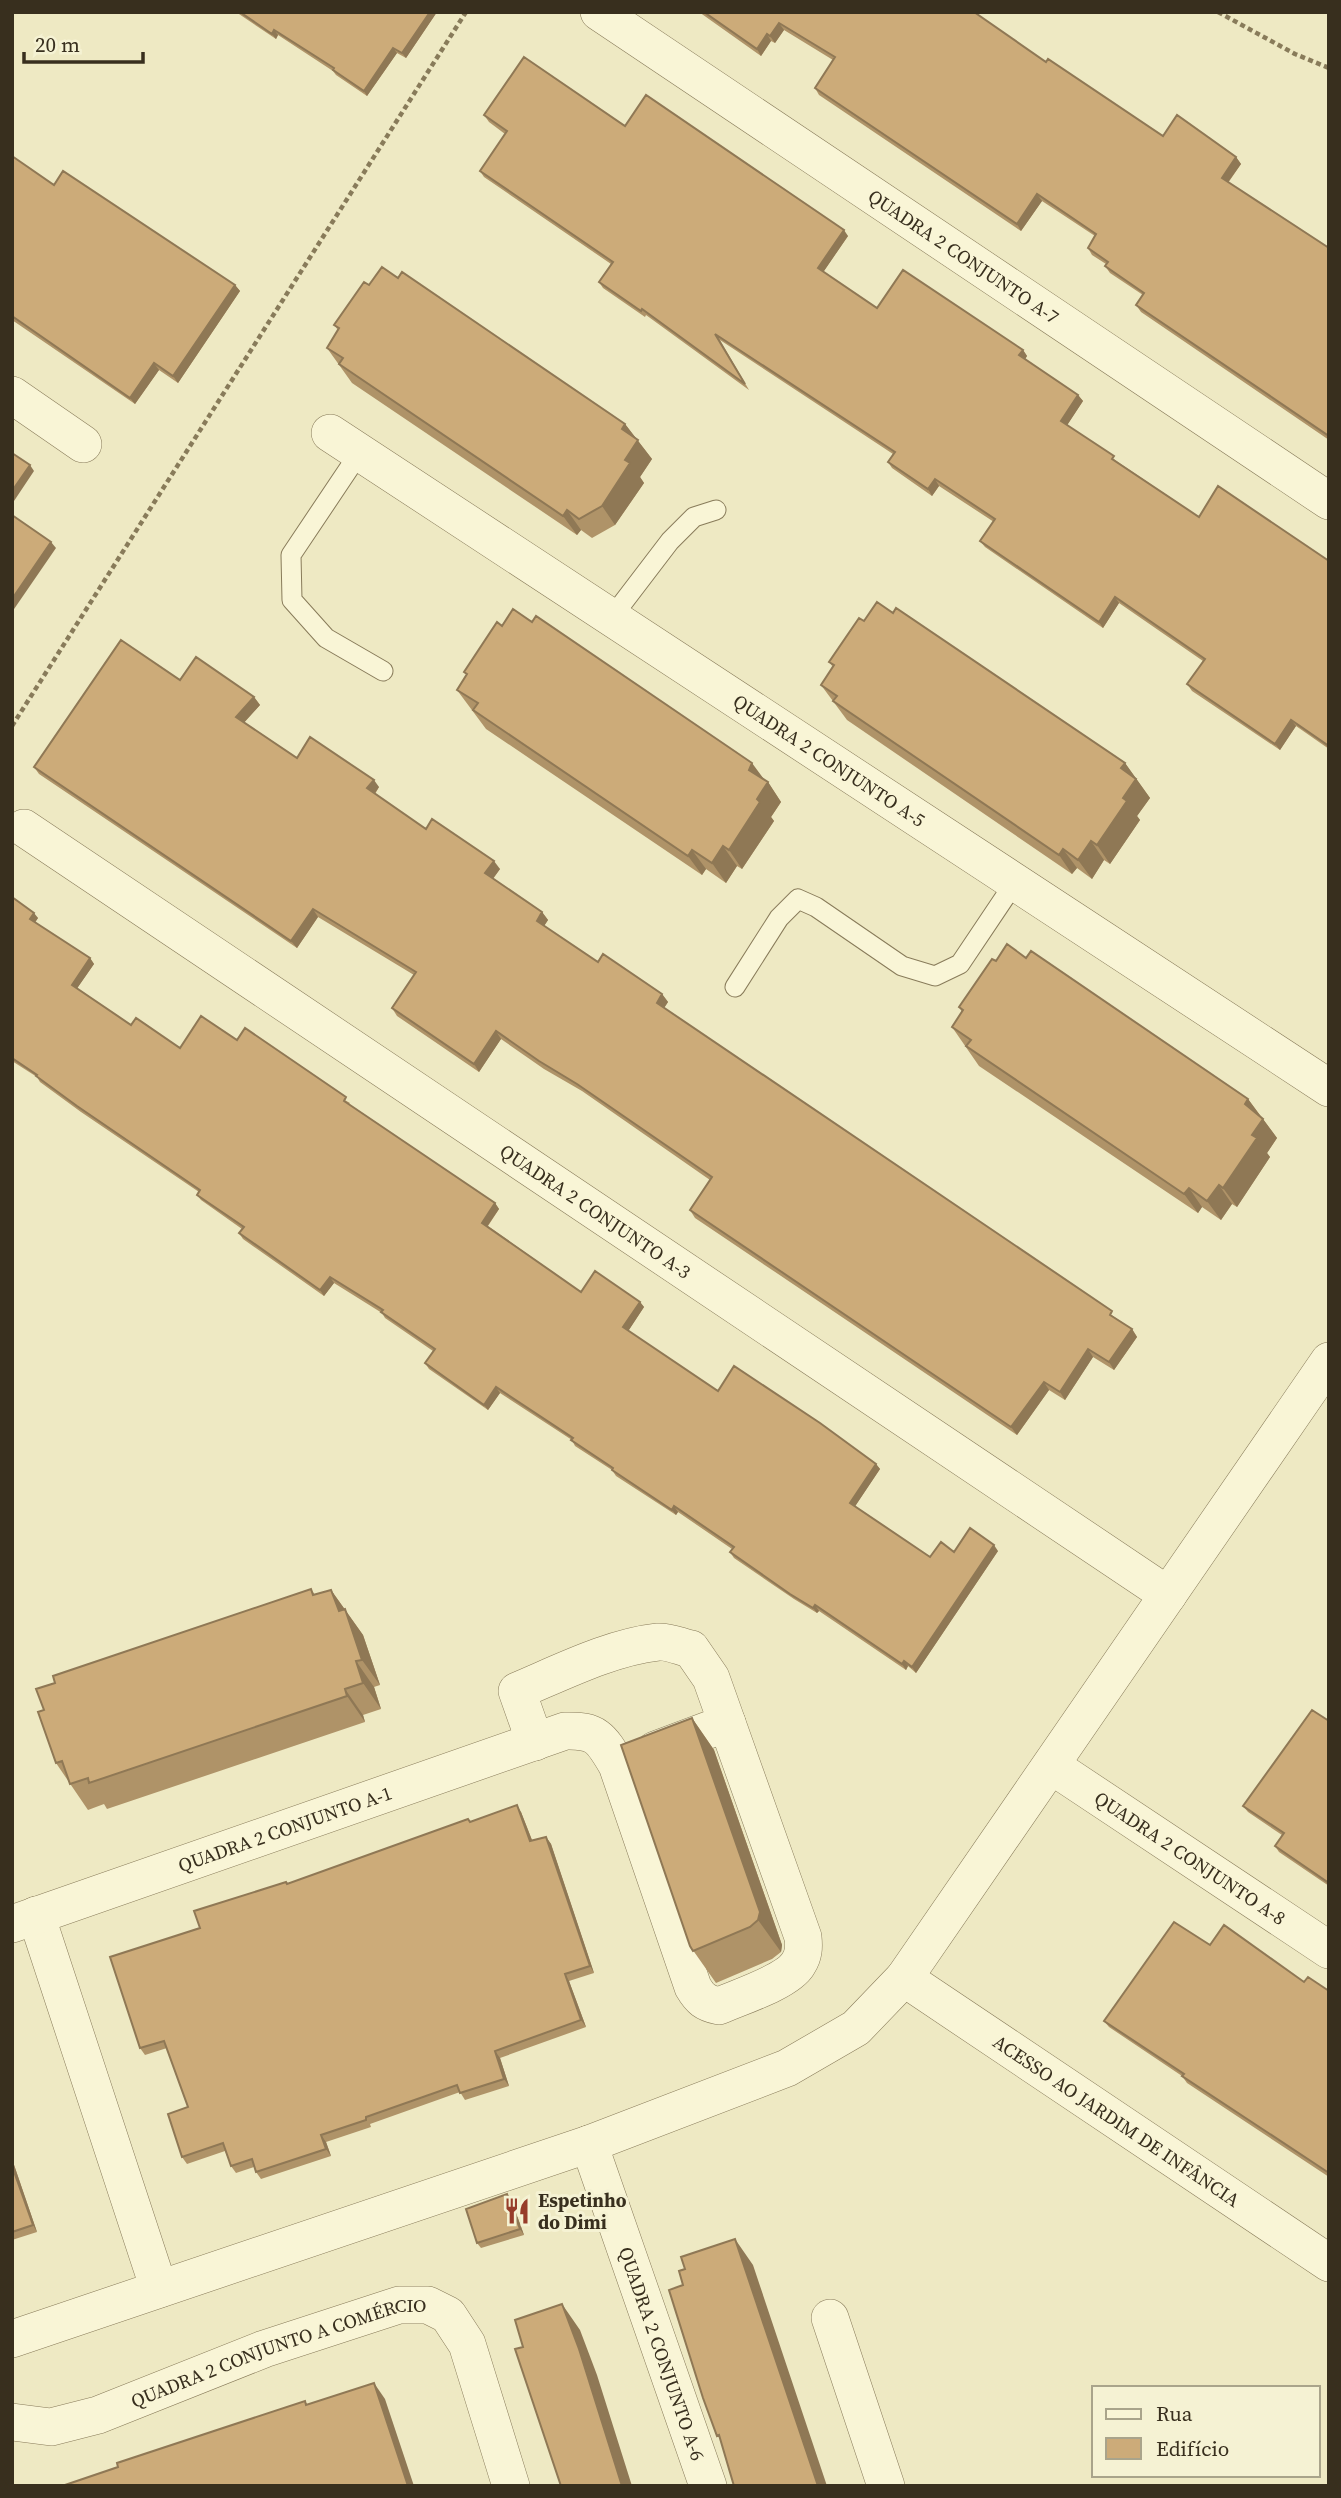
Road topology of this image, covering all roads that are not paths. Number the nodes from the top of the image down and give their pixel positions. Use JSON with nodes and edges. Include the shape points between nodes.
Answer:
{"nodes":[{"id":1,"x":598,"y":12,"type":"edge"},
{"id":2,"x":12,"y":394,"type":"edge"},
{"id":3,"x":345,"y":443,"type":"joint"},
{"id":4,"x":83,"y":444,"type":"dead end"},
{"id":5,"x":1329,"y":501,"type":"edge"},
{"id":6,"x":716,"y":510,"type":"dead end"},
{"id":7,"x":612,"y":617,"type":"junction"},
{"id":8,"x":383,"y":671,"type":"dead end"},
{"id":9,"x":24,"y":828,"type":"dead end"},
{"id":10,"x":1015,"y":882,"type":"junction"},
{"id":11,"x":735,"y":987,"type":"dead end"},
{"id":12,"x":1329,"y":1088,"type":"edge"},
{"id":13,"x":1329,"y":1360,"type":"edge"},
{"id":14,"x":1168,"y":1595,"type":"junction"},
{"id":15,"x":727,"y":1723,"type":"junction"},
{"id":16,"x":535,"y":1742,"type":"junction"},
{"id":17,"x":617,"y":1765,"type":"junction"},
{"id":18,"x":1052,"y":1766,"type":"junction"},
{"id":19,"x":24,"y":1919,"type":"edge"},
{"id":20,"x":1329,"y":1950,"type":"edge"},
{"id":21,"x":905,"y":1979,"type":"junction"},
{"id":22,"x":589,"y":2144,"type":"junction"},
{"id":23,"x":1329,"y":2263,"type":"edge"},
{"id":24,"x":159,"y":2290,"type":"junction"},
{"id":25,"x":830,"y":2318,"type":"dead end"},
{"id":26,"x":12,"y":2339,"type":"edge"},
{"id":27,"x":12,"y":2422,"type":"edge"},
{"id":28,"x":511,"y":2486,"type":"edge"},
{"id":29,"x":708,"y":2486,"type":"edge"},
{"id":30,"x":886,"y":2486,"type":"edge"}],
"edges":[{"from":1,"to":5,"type":"street","name":"QUADRA 2 CONJUNTO A-7"},
{"from":2,"to":4,"type":"street"},
{"from":3,"to":7,"type":"street","name":"QUADRA 2 CONJUNTO A-5"},
{"from":3,"to":8,"type":"lane","via":[[292,555],[292,600],[326,638]]},
{"from":6,"to":7,"type":"lane","via":[[694,517],[670,541]]},
{"from":7,"to":10,"type":"street","name":"QUADRA 2 CONJUNTO A-5"},
{"from":9,"to":14,"type":"street","name":"QUADRA 2 CONJUNTO A-3"},
{"from":10,"to":11,"type":"lane","via":[[960,964],[935,976],[902,966],[798,899],[779,918]]},
{"from":10,"to":12,"type":"street","name":"QUADRA 2 CONJUNTO A-5"},
{"from":13,"to":14,"type":"street"},
{"from":14,"to":18,"type":"street"},
{"from":15,"to":16,"type":"street","via":[[711,1678],[691,1649],[661,1642],[581,1664],[517,1691]]},
{"from":15,"to":17,"type":"street"},
{"from":15,"to":17,"type":"street","name":"QUADRA 2 CONJUNTO A-1","via":[[803,1937],[804,1951],[798,1966],[785,1976],[719,2006],[708,2004],[693,1987]]},
{"from":16,"to":17,"type":"street","name":"QUADRA 2 CONJUNTO A-1","via":[[565,1731],[586,1731],[602,1740]]},
{"from":16,"to":19,"type":"street","name":"QUADRA 2 CONJUNTO A-1"},
{"from":18,"to":20,"type":"street","name":"QUADRA 2 CONJUNTO A-8"},
{"from":18,"to":21,"type":"street"},
{"from":19,"to":24,"type":"street","name":"QUADRA 2 CONJUNTO A-1"},
{"from":21,"to":22,"type":"street","via":[[856,2028],[788,2068]]},
{"from":21,"to":23,"type":"street","name":"ACESSO AO JARDIM DE INFÂNCIA"},
{"from":22,"to":24,"type":"street"},
{"from":22,"to":29,"type":"street","name":"QUADRA 2 CONJUNTO A-6"},
{"from":24,"to":26,"type":"street"},
{"from":25,"to":30,"type":"street"},
{"from":27,"to":28,"type":"street","name":"QUADRA 2 CONJUNTO A COMÉRCIO","via":[[51,2427],[98,2415],[264,2349],[399,2305],[428,2305],[448,2315],[467,2344]]}]}
